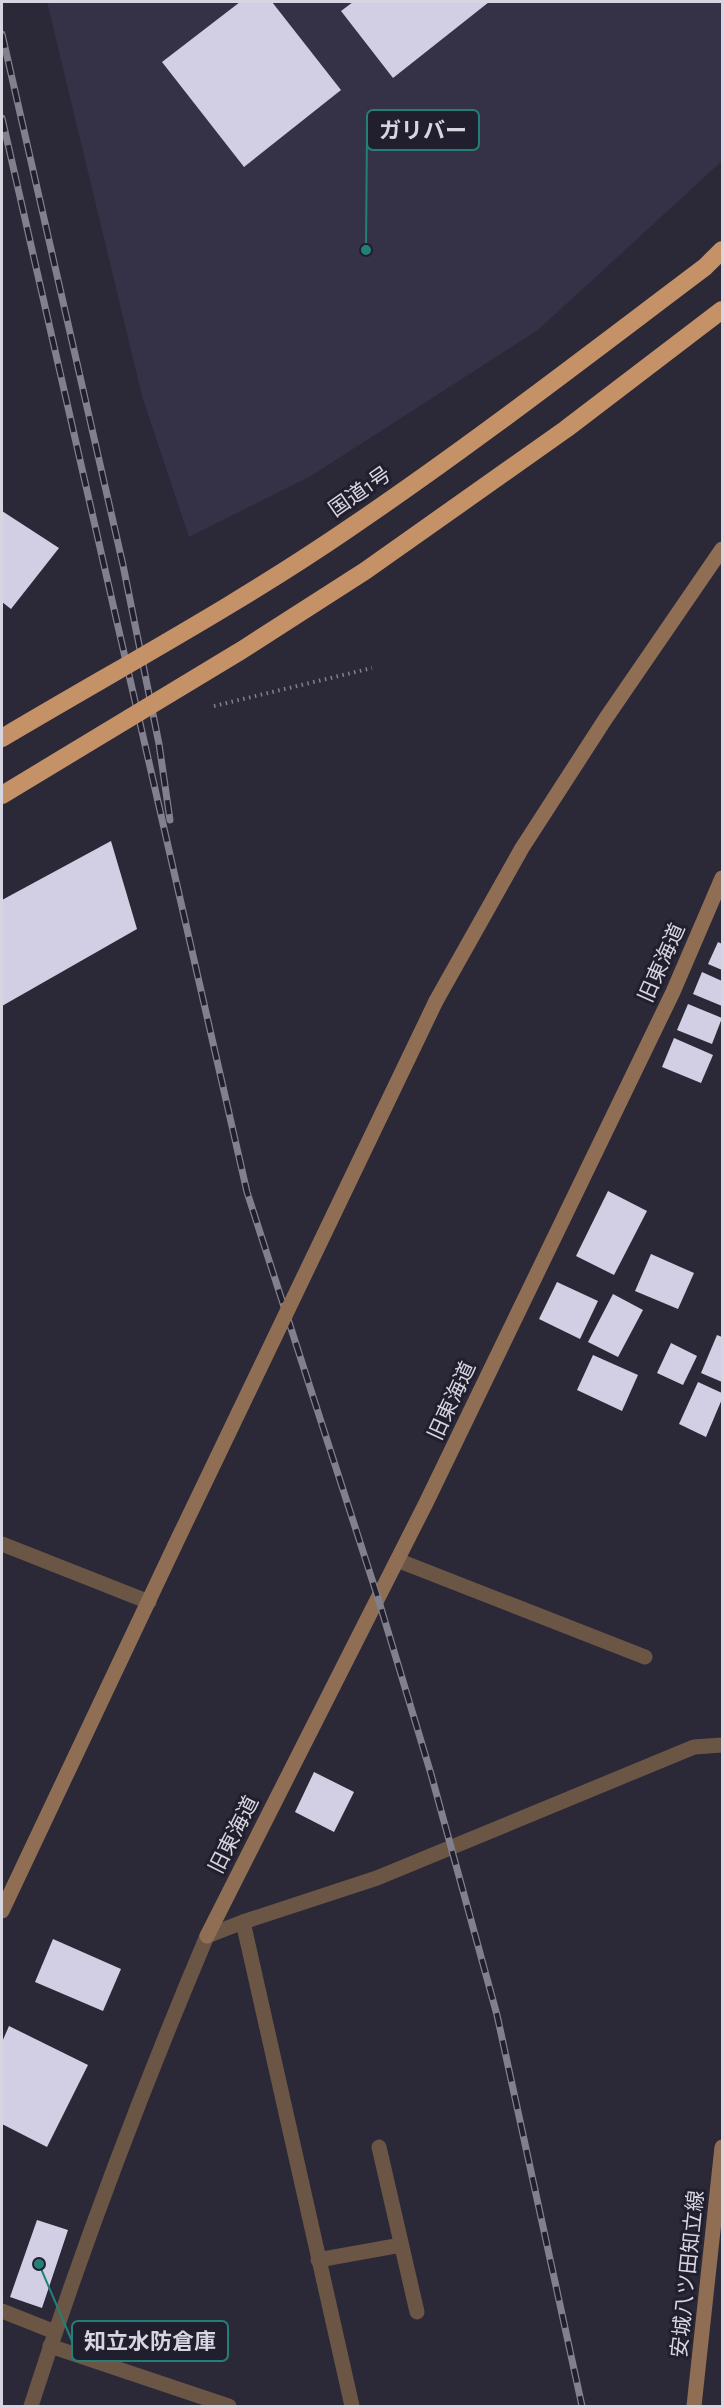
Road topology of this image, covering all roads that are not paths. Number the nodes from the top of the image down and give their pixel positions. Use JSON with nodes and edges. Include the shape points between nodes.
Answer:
{"nodes":[{"id":1,"x":723,"y":250,"type":"edge"},
{"id":2,"x":723,"y":310,"type":"edge"},
{"id":3,"x":723,"y":549,"type":"edge"},
{"id":4,"x":2,"y":738,"type":"edge"},
{"id":5,"x":2,"y":795,"type":"edge"},
{"id":6,"x":723,"y":878,"type":"edge"},
{"id":7,"x":2,"y":1544,"type":"edge"},
{"id":8,"x":397,"y":1560,"type":"junction"},
{"id":9,"x":149,"y":1602,"type":"junction"},
{"id":10,"x":645,"y":1657,"type":"dead end"},
{"id":11,"x":723,"y":1745,"type":"edge"},
{"id":12,"x":2,"y":1911,"type":"edge"},
{"id":13,"x":243,"y":1922,"type":"junction"},
{"id":14,"x":207,"y":1936,"type":"junction"},
{"id":15,"x":379,"y":2147,"type":"dead end"},
{"id":16,"x":723,"y":2147,"type":"edge"},
{"id":17,"x":401,"y":2245,"type":"junction"},
{"id":18,"x":318,"y":2260,"type":"junction"},
{"id":19,"x":2,"y":2311,"type":"edge"},
{"id":20,"x":417,"y":2312,"type":"dead end"},
{"id":21,"x":53,"y":2339,"type":"junction"},
{"id":22,"x":31,"y":2406,"type":"edge"},
{"id":23,"x":229,"y":2406,"type":"edge"},
{"id":24,"x":352,"y":2406,"type":"edge"},
{"id":25,"x":694,"y":2406,"type":"edge"}],
"edges":[{"from":1,"to":4,"type":"highway","name":"国道1号","bridge":true,"via":[[554,380],[350,528]]},
{"from":2,"to":5,"type":"highway","bridge":true,"via":[[566,429],[365,571]]},
{"from":3,"to":9,"type":"street","bridge":true,"via":[[522,848],[436,1001]]},
{"from":6,"to":8,"type":"street","name":"旧東海道","via":[[673,992]]},
{"from":7,"to":9,"type":"street"},
{"from":8,"to":10,"type":"street"},
{"from":8,"to":14,"type":"street","name":"旧東海道"},
{"from":9,"to":12,"type":"street"},
{"from":11,"to":13,"type":"street","via":[[694,1747],[377,1878]]},
{"from":13,"to":14,"type":"street"},
{"from":13,"to":18,"type":"street"},
{"from":14,"to":21,"type":"street","via":[[152,2067]]},
{"from":15,"to":17,"type":"street"},
{"from":16,"to":25,"type":"street","name":"安城八ツ田知立線"},
{"from":17,"to":18,"type":"street"},
{"from":17,"to":20,"type":"street"},
{"from":18,"to":24,"type":"street"},
{"from":19,"to":21,"type":"street"},
{"from":21,"to":22,"type":"street"},
{"from":21,"to":23,"type":"street"}]}
